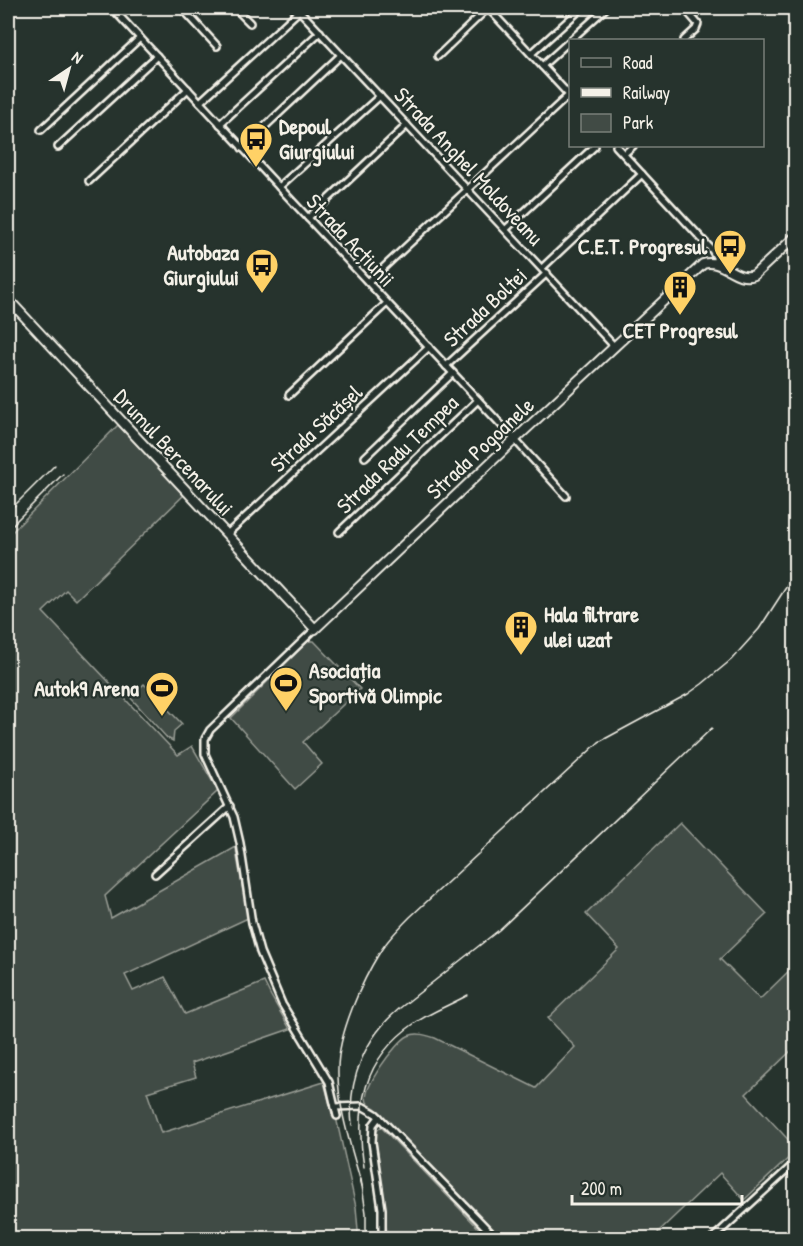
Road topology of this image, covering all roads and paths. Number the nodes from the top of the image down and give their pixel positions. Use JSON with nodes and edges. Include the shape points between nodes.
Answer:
{"nodes":[{"id":1,"x":112,"y":8,"type":"edge"},
{"id":2,"x":123,"y":8,"type":"edge"},
{"id":3,"x":182,"y":8,"type":"edge"},
{"id":4,"x":235,"y":8,"type":"edge"},
{"id":5,"x":488,"y":8,"type":"edge"},
{"id":6,"x":582,"y":8,"type":"edge"},
{"id":7,"x":606,"y":8,"type":"edge"},
{"id":8,"x":684,"y":8,"type":"edge"},
{"id":9,"x":299,"y":9,"type":"edge"},
{"id":10,"x":117,"y":13,"type":"junction"},
{"id":11,"x":250,"y":23,"type":"dead end"},
{"id":12,"x":320,"y":32,"type":"junction"},
{"id":13,"x":140,"y":38,"type":"junction"},
{"id":14,"x":572,"y":39,"type":"edge"},
{"id":15,"x":685,"y":39,"type":"edge"},
{"id":16,"x":569,"y":42,"type":"edge"},
{"id":17,"x":217,"y":46,"type":"dead end"},
{"id":18,"x":531,"y":54,"type":"junction"},
{"id":19,"x":341,"y":55,"type":"junction"},
{"id":20,"x":157,"y":56,"type":"junction"},
{"id":21,"x":438,"y":56,"type":"dead end"},
{"id":22,"x":542,"y":66,"type":"junction"},
{"id":23,"x":188,"y":89,"type":"junction"},
{"id":24,"x":569,"y":95,"type":"edge"},
{"id":25,"x":380,"y":96,"type":"junction"},
{"id":26,"x":569,"y":97,"type":"edge"},
{"id":27,"x":200,"y":102,"type":"junction"},
{"id":28,"x":220,"y":124,"type":"junction"},
{"id":29,"x":407,"y":125,"type":"junction"},
{"id":30,"x":41,"y":130,"type":"dead end"},
{"id":31,"x":58,"y":147,"type":"dead end"},
{"id":32,"x":594,"y":147,"type":"edge"},
{"id":33,"x":617,"y":147,"type":"edge"},
{"id":34,"x":632,"y":147,"type":"edge"},
{"id":35,"x":242,"y":148,"type":"junction"},
{"id":36,"x":624,"y":154,"type":"junction"},
{"id":37,"x":642,"y":174,"type":"junction"},
{"id":38,"x":89,"y":181,"type":"dead end"},
{"id":39,"x":279,"y":187,"type":"junction"},
{"id":40,"x":468,"y":189,"type":"junction"},
{"id":41,"x":308,"y":218,"type":"junction"},
{"id":42,"x":506,"y":229,"type":"junction"},
{"id":43,"x":795,"y":236,"type":"edge"},
{"id":44,"x":716,"y":262,"type":"junction"},
{"id":45,"x":545,"y":270,"type":"junction"},
{"id":46,"x":368,"y":282,"type":"junction"},
{"id":47,"x":8,"y":299,"type":"edge"},
{"id":48,"x":387,"y":303,"type":"junction"},
{"id":49,"x":429,"y":347,"type":"junction"},
{"id":50,"x":615,"y":347,"type":"junction"},
{"id":51,"x":446,"y":366,"type":"junction"},
{"id":52,"x":453,"y":373,"type":"junction"},
{"id":53,"x":289,"y":395,"type":"dead end"},
{"id":54,"x":478,"y":400,"type":"junction"},
{"id":55,"x":515,"y":440,"type":"junction"},
{"id":56,"x":364,"y":457,"type":"dead end"},
{"id":57,"x":566,"y":496,"type":"dead end"},
{"id":58,"x":339,"y":532,"type":"dead end"},
{"id":59,"x":226,"y":534,"type":"junction"},
{"id":60,"x":315,"y":629,"type":"junction"},
{"id":61,"x":230,"y":806,"type":"junction"},
{"id":62,"x":155,"y":874,"type":"dead end"},
{"id":63,"x":335,"y":1107,"type":"junction"},
{"id":64,"x":337,"y":1116,"type":"dead end"},
{"id":65,"x":379,"y":1117,"type":"junction"},
{"id":66,"x":795,"y":1162,"type":"edge"},
{"id":67,"x":382,"y":1239,"type":"edge"},
{"id":68,"x":496,"y":1239,"type":"edge"},
{"id":69,"x":713,"y":1239,"type":"edge"}],
"edges":[{"from":1,"to":10,"type":"street","name":"Strada Acțiunii"},
{"from":2,"to":10,"type":"street"},
{"from":3,"to":17,"type":"street"},
{"from":4,"to":11,"type":"street"},
{"from":5,"to":18,"type":"street"},
{"from":5,"to":21,"type":"street"},
{"from":6,"to":18,"type":"street"},
{"from":7,"to":14,"type":"street"},
{"from":8,"to":15,"type":"street","via":[[698,24]]},
{"from":9,"to":12,"type":"street","name":"Strada Anghel Moldoveanu"},
{"from":9,"to":27,"type":"street"},
{"from":10,"to":13,"type":"street","name":"Strada Acțiunii"},
{"from":12,"to":19,"type":"street","name":"Strada Anghel Moldoveanu"},
{"from":12,"to":28,"type":"street"},
{"from":13,"to":20,"type":"street","name":"Strada Acțiunii"},
{"from":13,"to":30,"type":"street"},
{"from":16,"to":22,"type":"street"},
{"from":18,"to":22,"type":"street"},
{"from":19,"to":25,"type":"street","name":"Strada Anghel Moldoveanu"},
{"from":19,"to":35,"type":"street"},
{"from":20,"to":23,"type":"street","name":"Strada Acțiunii"},
{"from":20,"to":31,"type":"street"},
{"from":22,"to":24,"type":"street"},
{"from":23,"to":27,"type":"street","name":"Strada Acțiunii"},
{"from":23,"to":38,"type":"street"},
{"from":25,"to":29,"type":"street","name":"Strada Anghel Moldoveanu"},
{"from":25,"to":39,"type":"street"},
{"from":26,"to":40,"type":"street"},
{"from":27,"to":28,"type":"street","name":"Strada Acțiunii"},
{"from":28,"to":35,"type":"street","name":"Strada Acțiunii"},
{"from":29,"to":40,"type":"street","name":"Strada Anghel Moldoveanu"},
{"from":29,"to":41,"type":"street"},
{"from":32,"to":42,"type":"street"},
{"from":33,"to":36,"type":"street"},
{"from":34,"to":36,"type":"street"},
{"from":35,"to":39,"type":"street","name":"Strada Acțiunii"},
{"from":36,"to":37,"type":"street"},
{"from":37,"to":44,"type":"street","via":[[712,250]]},
{"from":37,"to":45,"type":"street","name":"Strada Boltei"},
{"from":39,"to":41,"type":"street","name":"Strada Acțiunii"},
{"from":40,"to":42,"type":"street","name":"Strada Anghel Moldoveanu"},
{"from":40,"to":46,"type":"street"},
{"from":41,"to":46,"type":"street","name":"Strada Acțiunii"},
{"from":42,"to":45,"type":"street","name":"Strada Anghel Moldoveanu"},
{"from":43,"to":44,"type":"street","via":[[749,277]]},
{"from":44,"to":50,"type":"street","name":"Strada Pogoanele","via":[[703,264]]},
{"from":45,"to":50,"type":"street","name":"Strada Anghel Moldoveanu"},
{"from":45,"to":51,"type":"street","name":"Strada Boltei"},
{"from":46,"to":48,"type":"street","name":"Strada Acțiunii"},
{"from":47,"to":59,"type":"street","name":"Drumul Bercenarului"},
{"from":48,"to":49,"type":"street","name":"Strada Acțiunii"},
{"from":48,"to":53,"type":"street"},
{"from":49,"to":51,"type":"street","name":"Strada Acțiunii"},
{"from":49,"to":59,"type":"street","name":"Strada Săcășel"},
{"from":50,"to":55,"type":"street","name":"Strada Pogoanele"},
{"from":51,"to":52,"type":"street","name":"Strada Acțiunii"},
{"from":52,"to":54,"type":"street","name":"Strada Acțiunii"},
{"from":52,"to":56,"type":"street"},
{"from":54,"to":55,"type":"street","name":"Strada Acțiunii"},
{"from":54,"to":58,"type":"street","name":"Strada Radu Tempea"},
{"from":55,"to":57,"type":"street","name":"Strada Acțiunii"},
{"from":55,"to":60,"type":"street","name":"Strada Pogoanele"},
{"from":59,"to":60,"type":"street","name":"Drumul Bercenarului"},
{"from":60,"to":61,"type":"street","name":"Strada Pogoanele","via":[[205,739],[205,754]]},
{"from":61,"to":62,"type":"street"},
{"from":61,"to":63,"type":"street","via":[[260,952],[282,1004],[329,1082]]},
{"from":63,"to":64,"type":"street"},
{"from":63,"to":65,"type":"street","via":[[359,1106]]},
{"from":65,"to":67,"type":"street","via":[[373,1125],[372,1142],[382,1209]]},
{"from":65,"to":68,"type":"street"},
{"from":66,"to":69,"type":"street"}]}
